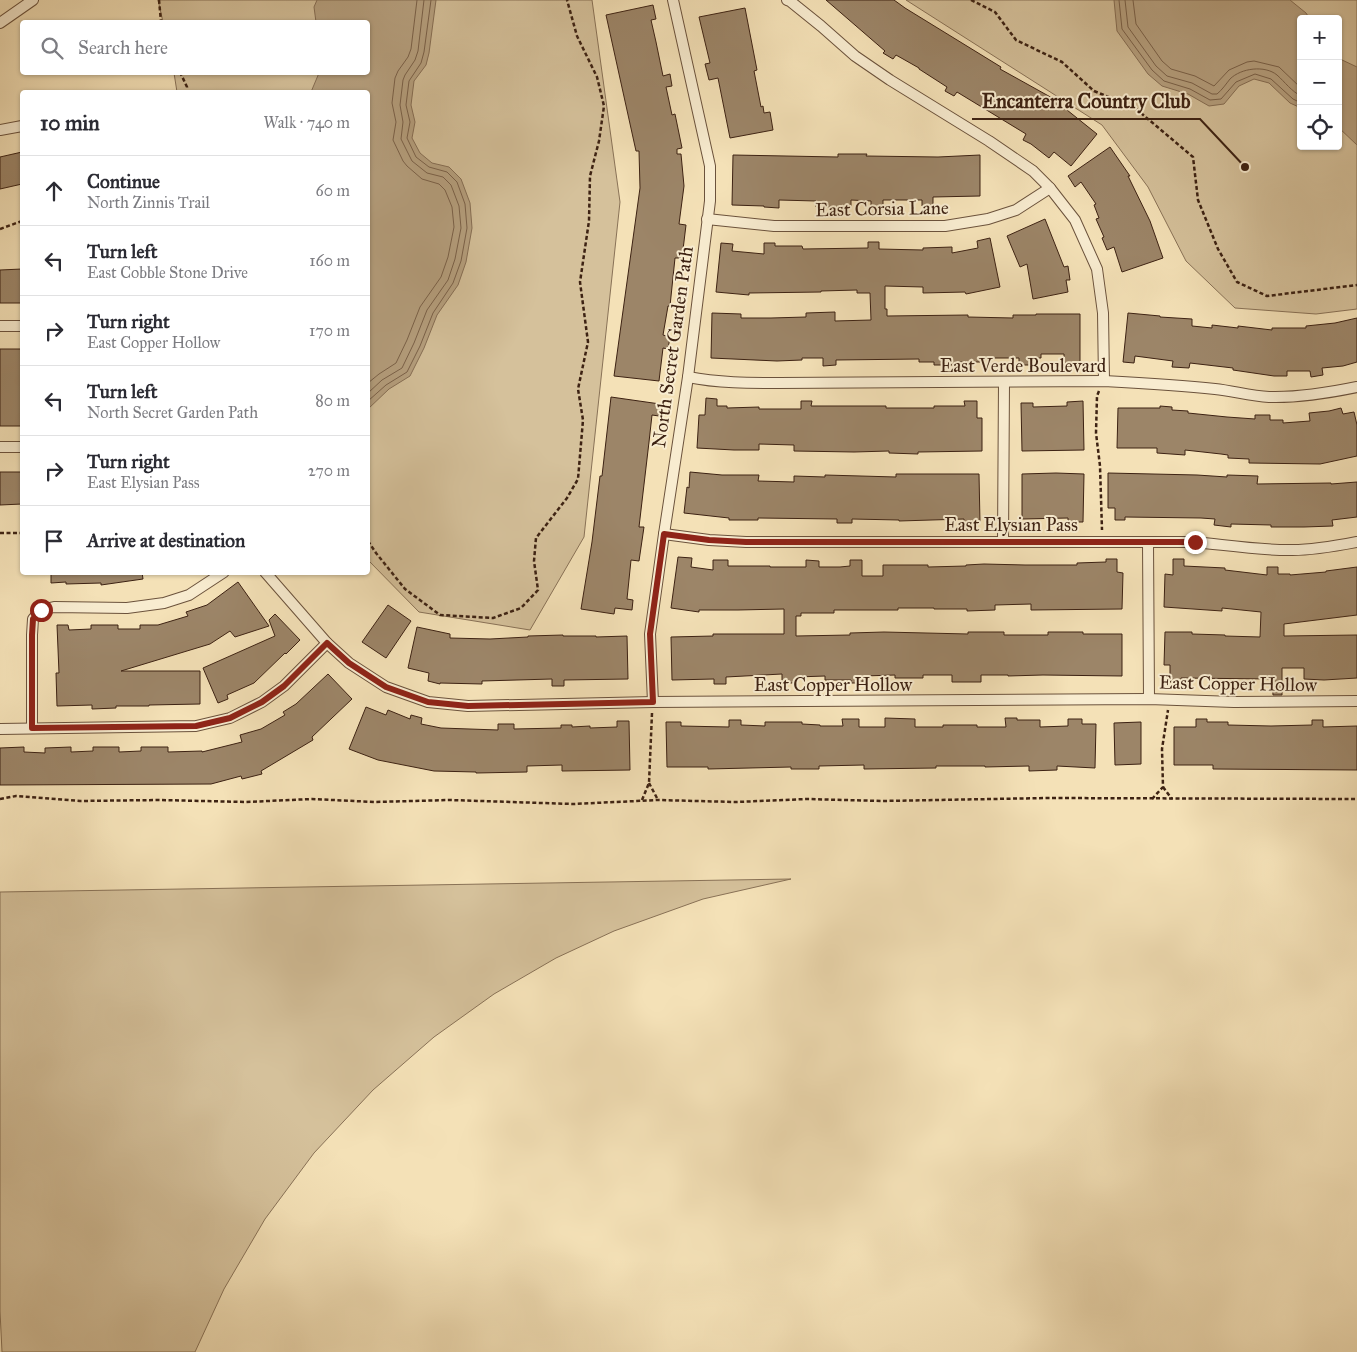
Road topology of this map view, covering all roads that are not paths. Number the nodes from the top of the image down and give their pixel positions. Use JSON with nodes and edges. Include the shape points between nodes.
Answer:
{"nodes":[{"id":1,"x":33,"y":0,"type":"edge"},
{"id":2,"x":673,"y":0,"type":"edge"},
{"id":3,"x":787,"y":0,"type":"edge"},
{"id":4,"x":0,"y":23,"type":"edge"},
{"id":5,"x":20,"y":126,"type":"edge"},
{"id":6,"x":0,"y":130,"type":"edge"},
{"id":7,"x":1050,"y":188,"type":"junction"},
{"id":8,"x":707,"y":219,"type":"junction"},
{"id":9,"x":0,"y":326,"type":"edge"},
{"id":10,"x":20,"y":326,"type":"edge"},
{"id":11,"x":688,"y":377,"type":"junction"},
{"id":12,"x":1004,"y":382,"type":"junction"},
{"id":13,"x":1104,"y":382,"type":"junction"},
{"id":14,"x":1357,"y":388,"type":"edge"},
{"id":15,"x":20,"y":446,"type":"edge"},
{"id":16,"x":0,"y":447,"type":"edge"},
{"id":17,"x":664,"y":534,"type":"junction"},
{"id":18,"x":1003,"y":542,"type":"junction"},
{"id":19,"x":1148,"y":542,"type":"junction"},
{"id":20,"x":1357,"y":542,"type":"edge"},
{"id":21,"x":219,"y":575,"type":"edge"},
{"id":22,"x":268,"y":575,"type":"edge"},
{"id":23,"x":327,"y":643,"type":"junction"},
{"id":24,"x":1149,"y":699,"type":"junction"},
{"id":25,"x":1357,"y":701,"type":"edge"},
{"id":26,"x":653,"y":702,"type":"junction"},
{"id":27,"x":32,"y":728,"type":"junction"},
{"id":28,"x":0,"y":729,"type":"edge"}],
"edges":[{"from":1,"to":4,"type":"street"},
{"from":2,"to":8,"type":"street","name":"North Secret Garden Path","via":[[710,166]]},
{"from":3,"to":7,"type":"street","via":[[855,56],[989,141],[1033,171]]},
{"from":5,"to":6,"type":"street"},
{"from":7,"to":8,"type":"street","name":"East Corsia Lane","via":[[1016,210],[988,219],[945,226],[774,226]]},
{"from":7,"to":13,"type":"street","via":[[1075,220],[1097,269],[1103,313]]},
{"from":8,"to":11,"type":"street","name":"North Secret Garden Path"},
{"from":9,"to":10,"type":"street"},
{"from":11,"to":12,"type":"street","name":"East Verde Boulevard","via":[[779,384]]},
{"from":11,"to":17,"type":"street","name":"North Secret Garden Path"},
{"from":12,"to":13,"type":"street","name":"East Verde Boulevard"},
{"from":12,"to":18,"type":"street"},
{"from":13,"to":14,"type":"street","name":"East Verde Boulevard","via":[[1196,387],[1268,396],[1312,395]]},
{"from":15,"to":16,"type":"street"},
{"from":17,"to":18,"type":"street","name":"East Elysian Pass","via":[[746,542]]},
{"from":17,"to":26,"type":"street","name":"North Secret Garden Path","via":[[650,634]]},
{"from":18,"to":19,"type":"street","name":"East Elysian Pass"},
{"from":19,"to":20,"type":"street","name":"East Elysian Pass","via":[[1195,542],[1289,550]]},
{"from":19,"to":24,"type":"street"},
{"from":21,"to":27,"type":"street","via":[[189,595],[164,603],[127,608],[54,607],[41,610],[33,619]]},
{"from":22,"to":23,"type":"street","name":"East Copper Hollow"},
{"from":23,"to":26,"type":"street","name":"East Copper Hollow","via":[[349,663],[386,687],[428,702],[468,706]]},
{"from":23,"to":27,"type":"street","via":[[284,686],[262,702],[230,718],[196,726]]},
{"from":24,"to":25,"type":"street","name":"East Copper Hollow"},
{"from":24,"to":26,"type":"street","name":"East Copper Hollow"},
{"from":27,"to":28,"type":"street"}]}
